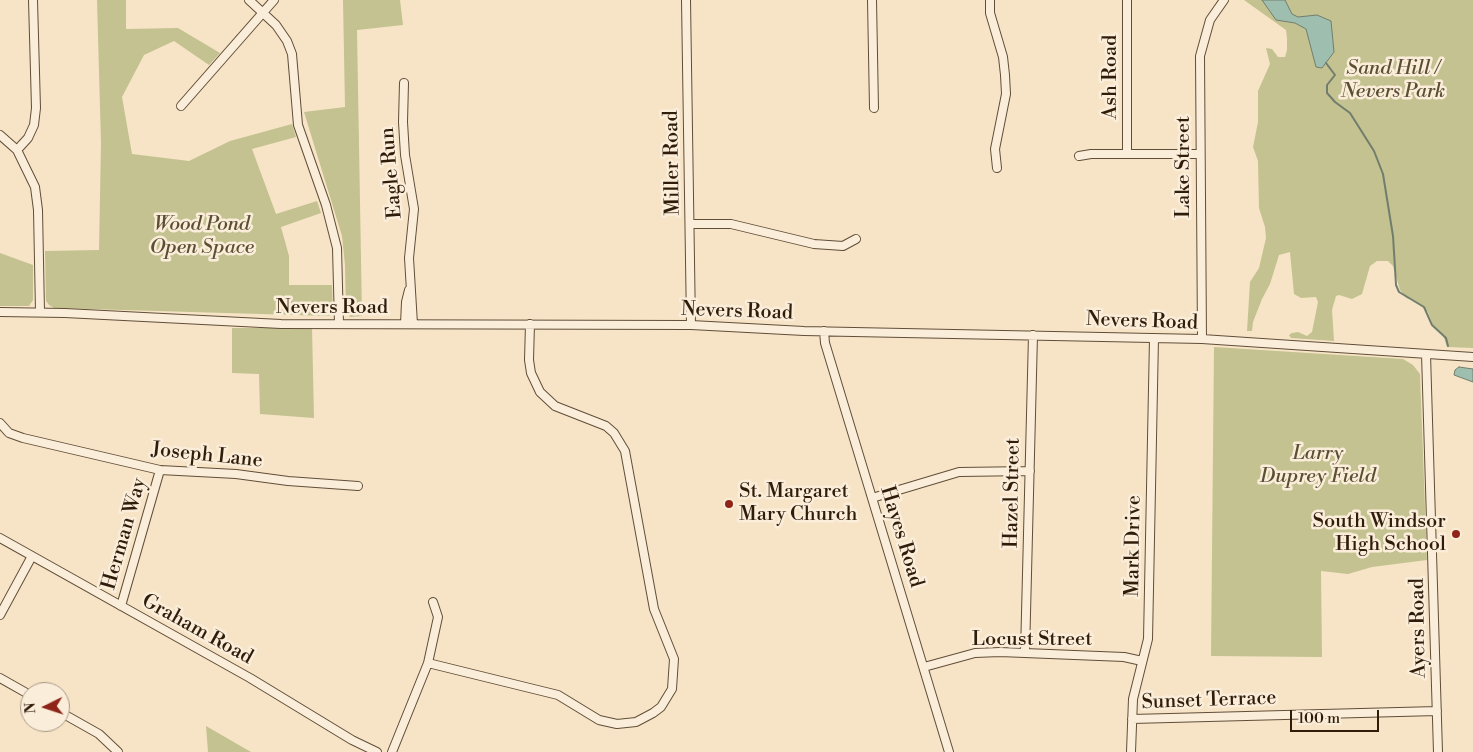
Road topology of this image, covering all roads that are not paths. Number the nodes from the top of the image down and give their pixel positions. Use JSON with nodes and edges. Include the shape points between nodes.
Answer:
{"nodes":[{"id":1,"x":33,"y":0,"type":"edge"},
{"id":2,"x":249,"y":0,"type":"edge"},
{"id":3,"x":274,"y":0,"type":"edge"},
{"id":4,"x":686,"y":0,"type":"edge"},
{"id":5,"x":872,"y":0,"type":"edge"},
{"id":6,"x":990,"y":0,"type":"edge"},
{"id":7,"x":1127,"y":0,"type":"edge"},
{"id":8,"x":1224,"y":0,"type":"edge"},
{"id":9,"x":264,"y":14,"type":"junction"},
{"id":10,"x":404,"y":83,"type":"dead end"},
{"id":11,"x":181,"y":106,"type":"dead end"},
{"id":12,"x":874,"y":108,"type":"dead end"},
{"id":13,"x":0,"y":135,"type":"edge"},
{"id":14,"x":17,"y":150,"type":"junction"},
{"id":15,"x":1127,"y":153,"type":"junction"},
{"id":16,"x":1200,"y":154,"type":"junction"},
{"id":17,"x":1079,"y":156,"type":"dead end"},
{"id":18,"x":997,"y":168,"type":"dead end"},
{"id":19,"x":690,"y":224,"type":"junction"},
{"id":20,"x":856,"y":239,"type":"dead end"},
{"id":21,"x":0,"y":312,"type":"edge"},
{"id":22,"x":40,"y":312,"type":"junction"},
{"id":23,"x":339,"y":324,"type":"junction"},
{"id":24,"x":409,"y":324,"type":"junction"},
{"id":25,"x":530,"y":324,"type":"junction"},
{"id":26,"x":691,"y":326,"type":"junction"},
{"id":27,"x":824,"y":331,"type":"junction"},
{"id":28,"x":1033,"y":335,"type":"junction"},
{"id":29,"x":1154,"y":338,"type":"junction"},
{"id":30,"x":1202,"y":339,"type":"junction"},
{"id":31,"x":1426,"y":354,"type":"junction"},
{"id":32,"x":1473,"y":357,"type":"edge"},
{"id":33,"x":0,"y":423,"type":"edge"},
{"id":34,"x":160,"y":470,"type":"junction"},
{"id":35,"x":1030,"y":471,"type":"junction"},
{"id":36,"x":358,"y":486,"type":"dead end"},
{"id":37,"x":872,"y":498,"type":"junction"},
{"id":38,"x":0,"y":538,"type":"edge"},
{"id":39,"x":32,"y":556,"type":"junction"},
{"id":40,"x":434,"y":602,"type":"dead end"},
{"id":41,"x":121,"y":606,"type":"junction"},
{"id":42,"x":0,"y":615,"type":"edge"},
{"id":43,"x":1025,"y":653,"type":"junction"},
{"id":44,"x":1142,"y":661,"type":"junction"},
{"id":45,"x":428,"y":663,"type":"junction"},
{"id":46,"x":924,"y":668,"type":"junction"},
{"id":47,"x":0,"y":678,"type":"edge"},
{"id":48,"x":20,"y":689,"type":"edge"},
{"id":49,"x":1437,"y":711,"type":"junction"},
{"id":50,"x":70,"y":718,"type":"edge"},
{"id":51,"x":1132,"y":719,"type":"junction"},
{"id":52,"x":118,"y":752,"type":"edge"},
{"id":53,"x":378,"y":752,"type":"edge"},
{"id":54,"x":392,"y":752,"type":"edge"},
{"id":55,"x":949,"y":752,"type":"edge"},
{"id":56,"x":1131,"y":752,"type":"edge"},
{"id":57,"x":1438,"y":752,"type":"edge"}],
"edges":[{"from":1,"to":14,"type":"street","via":[[36,108],[34,125]]},
{"from":2,"to":9,"type":"street"},
{"from":3,"to":9,"type":"street"},
{"from":4,"to":19,"type":"street","name":"Miller Road"},
{"from":5,"to":12,"type":"street"},
{"from":6,"to":18,"type":"street","via":[[990,14],[1003,56],[1006,94],[995,149]]},
{"from":7,"to":15,"type":"street","name":"Ash Road"},
{"from":8,"to":16,"type":"street","name":"Lake Street","via":[[1210,20],[1200,56]]},
{"from":9,"to":11,"type":"street"},
{"from":9,"to":23,"type":"street","via":[[282,33],[292,54],[298,124],[337,248]]},
{"from":10,"to":24,"type":"street","name":"Eagle Run","via":[[405,155],[414,209],[410,258],[413,302]]},
{"from":13,"to":14,"type":"street"},
{"from":14,"to":22,"type":"street","via":[[35,187]]},
{"from":15,"to":16,"type":"street"},
{"from":15,"to":17,"type":"street"},
{"from":16,"to":30,"type":"street","name":"Lake Street"},
{"from":19,"to":20,"type":"street","via":[[731,224],[814,244],[844,246]]},
{"from":19,"to":26,"type":"street","name":"Miller Road"},
{"from":21,"to":22,"type":"street","name":"Nevers Road"},
{"from":22,"to":23,"type":"street","name":"Nevers Road","via":[[227,323]]},
{"from":23,"to":24,"type":"street","name":"Nevers Road"},
{"from":24,"to":25,"type":"street","name":"Nevers Road"},
{"from":25,"to":26,"type":"street","name":"Nevers Road"},
{"from":25,"to":45,"type":"street","via":[[529,360],[540,392],[554,406],[606,426],[625,451],[654,609],[674,659],[672,689],[653,713],[636,722],[617,724],[599,720],[558,695]]},
{"from":26,"to":27,"type":"street","name":"Nevers Road"},
{"from":27,"to":28,"type":"street","name":"Nevers Road"},
{"from":27,"to":37,"type":"street","name":"Hayes Road"},
{"from":28,"to":29,"type":"street","name":"Nevers Road"},
{"from":28,"to":35,"type":"street","name":"Hazel Street"},
{"from":29,"to":30,"type":"street","name":"Nevers Road"},
{"from":29,"to":44,"type":"street","name":"Mark Drive","via":[[1148,639]]},
{"from":30,"to":31,"type":"street","name":"Nevers Road"},
{"from":31,"to":32,"type":"street","name":"Nevers Road"},
{"from":31,"to":49,"type":"street","name":"Ayers Road"},
{"from":33,"to":34,"type":"street","name":"Joseph Lane","via":[[8,433],[23,438]]},
{"from":34,"to":36,"type":"street","name":"Joseph Lane"},
{"from":34,"to":41,"type":"street","name":"Herman Way"},
{"from":35,"to":37,"type":"street","via":[[959,472]]},
{"from":35,"to":43,"type":"street","name":"Hazel Street"},
{"from":37,"to":46,"type":"street","name":"Hayes Road"},
{"from":38,"to":39,"type":"street","name":"Graham Road"},
{"from":39,"to":41,"type":"street","name":"Graham Road"},
{"from":39,"to":42,"type":"street"},
{"from":40,"to":45,"type":"street","via":[[438,617]]},
{"from":41,"to":53,"type":"street","name":"Graham Road"},
{"from":43,"to":44,"type":"street","name":"Locust Street","via":[[1124,657]]},
{"from":43,"to":46,"type":"street","name":"Locust Street","via":[[975,653]]},
{"from":44,"to":51,"type":"street","name":"Mark Drive","via":[[1134,692]]},
{"from":45,"to":54,"type":"street"},
{"from":46,"to":55,"type":"street","name":"Hayes Road"},
{"from":47,"to":48,"type":"street"},
{"from":49,"to":51,"type":"street","name":"Sunset Terrace"},
{"from":49,"to":57,"type":"street","name":"Ayers Road"},
{"from":50,"to":52,"type":"street","via":[[99,734]]},
{"from":51,"to":56,"type":"street","name":"Mark Drive"}]}
